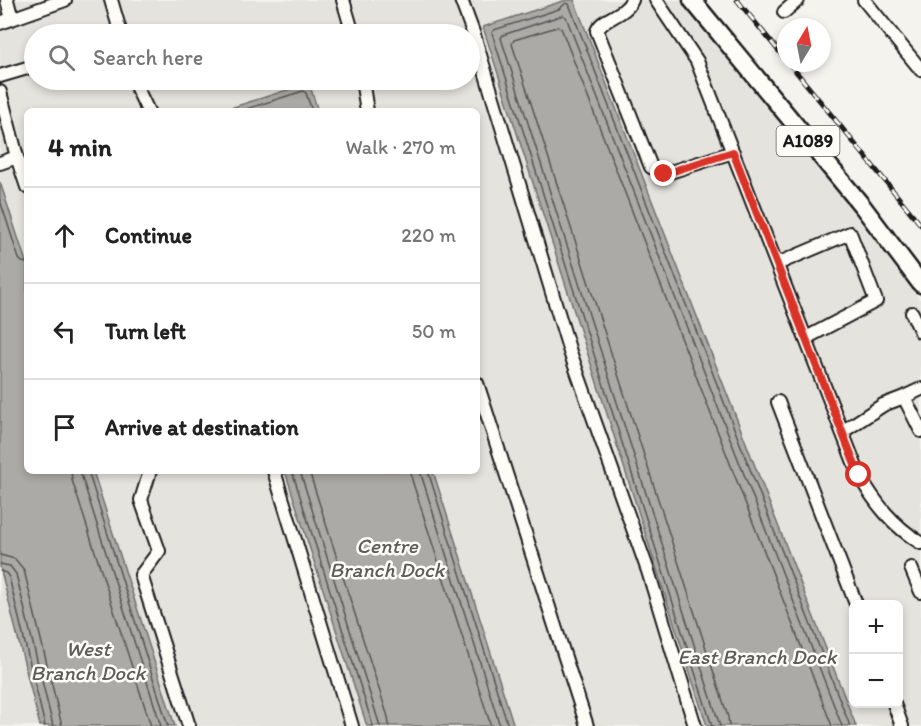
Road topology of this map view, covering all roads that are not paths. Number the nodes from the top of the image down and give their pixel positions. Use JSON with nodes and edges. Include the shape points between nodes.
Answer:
{"nodes":[{"id":1,"x":7,"y":0,"type":"edge"},
{"id":2,"x":65,"y":0,"type":"edge"},
{"id":3,"x":111,"y":0,"type":"edge"},
{"id":4,"x":343,"y":0,"type":"edge"},
{"id":5,"x":461,"y":0,"type":"edge"},
{"id":6,"x":632,"y":0,"type":"edge"},
{"id":7,"x":656,"y":0,"type":"edge"},
{"id":8,"x":692,"y":0,"type":"edge"},
{"id":9,"x":798,"y":0,"type":"edge"},
{"id":10,"x":864,"y":0,"type":"edge"},
{"id":11,"x":51,"y":2,"type":"edge"},
{"id":12,"x":784,"y":12,"type":"dead end"},
{"id":13,"x":6,"y":21,"type":"edge"},
{"id":14,"x":118,"y":24,"type":"edge"},
{"id":15,"x":350,"y":24,"type":"edge"},
{"id":16,"x":470,"y":24,"type":"edge"},
{"id":17,"x":480,"y":55,"type":"edge"},
{"id":18,"x":24,"y":69,"type":"edge"},
{"id":19,"x":921,"y":70,"type":"edge"},
{"id":20,"x":0,"y":76,"type":"edge"},
{"id":21,"x":138,"y":90,"type":"edge"},
{"id":22,"x":364,"y":90,"type":"edge"},
{"id":23,"x":0,"y":92,"type":"edge"},
{"id":24,"x":147,"y":108,"type":"edge"},
{"id":25,"x":367,"y":108,"type":"edge"},
{"id":26,"x":733,"y":152,"type":"junction"},
{"id":27,"x":17,"y":157,"type":"junction"},
{"id":28,"x":0,"y":163,"type":"edge"},
{"id":29,"x":24,"y":178,"type":"edge"},
{"id":30,"x":777,"y":264,"type":"junction"},
{"id":31,"x":921,"y":284,"type":"edge"},
{"id":32,"x":912,"y":313,"type":"dead end"},
{"id":33,"x":921,"y":332,"type":"edge"},
{"id":34,"x":806,"y":338,"type":"junction"},
{"id":35,"x":921,"y":389,"type":"edge"},
{"id":36,"x":480,"y":392,"type":"edge"},
{"id":37,"x":904,"y":397,"type":"junction"},
{"id":38,"x":778,"y":402,"type":"dead end"},
{"id":39,"x":921,"y":431,"type":"edge"},
{"id":40,"x":842,"y":432,"type":"junction"},
{"id":41,"x":149,"y":474,"type":"edge"},
{"id":42,"x":275,"y":474,"type":"edge"},
{"id":43,"x":921,"y":543,"type":"edge"},
{"id":44,"x":911,"y":568,"type":"dead end"},
{"id":45,"x":921,"y":592,"type":"edge"},
{"id":46,"x":854,"y":600,"type":"edge"},
{"id":47,"x":895,"y":708,"type":"edge"},
{"id":48,"x":189,"y":726,"type":"edge"},
{"id":49,"x":352,"y":726,"type":"edge"},
{"id":50,"x":587,"y":726,"type":"edge"},
{"id":51,"x":695,"y":726,"type":"edge"},
{"id":52,"x":902,"y":726,"type":"edge"}],
"edges":[{"from":1,"to":13,"type":"street"},
{"from":2,"to":11,"type":"street"},
{"from":3,"to":14,"type":"street"},
{"from":4,"to":15,"type":"street"},
{"from":5,"to":16,"type":"street"},
{"from":6,"to":26,"type":"street","via":[[627,8],[599,25],[597,31],[651,167],[664,174]]},
{"from":7,"to":26,"type":"street","via":[[697,61]]},
{"from":8,"to":31,"type":"highway","number":"A1089","via":[[863,207]]},
{"from":9,"to":12,"type":"street"},
{"from":10,"to":19,"type":"street"},
{"from":11,"to":13,"type":"street"},
{"from":17,"to":51,"type":"street","via":[[570,351],[648,571]]},
{"from":18,"to":20,"type":"street"},
{"from":21,"to":24,"type":"street"},
{"from":22,"to":25,"type":"street"},
{"from":23,"to":27,"type":"street"},
{"from":26,"to":30,"type":"street"},
{"from":27,"to":28,"type":"street"},
{"from":27,"to":29,"type":"street"},
{"from":30,"to":34,"type":"street"},
{"from":30,"to":34,"type":"street","via":[[850,233],[876,301]]},
{"from":32,"to":33,"type":"street"},
{"from":34,"to":40,"type":"street"},
{"from":35,"to":37,"type":"street"},
{"from":36,"to":50,"type":"street"},
{"from":37,"to":39,"type":"street"},
{"from":37,"to":40,"type":"street","via":[[883,405]]},
{"from":38,"to":46,"type":"street"},
{"from":40,"to":43,"type":"street","via":[[873,499],[891,522]]},
{"from":41,"to":48,"type":"street","via":[[141,500],[159,551],[141,574]]},
{"from":42,"to":49,"type":"street"},
{"from":44,"to":45,"type":"street"},
{"from":47,"to":52,"type":"street"}]}
